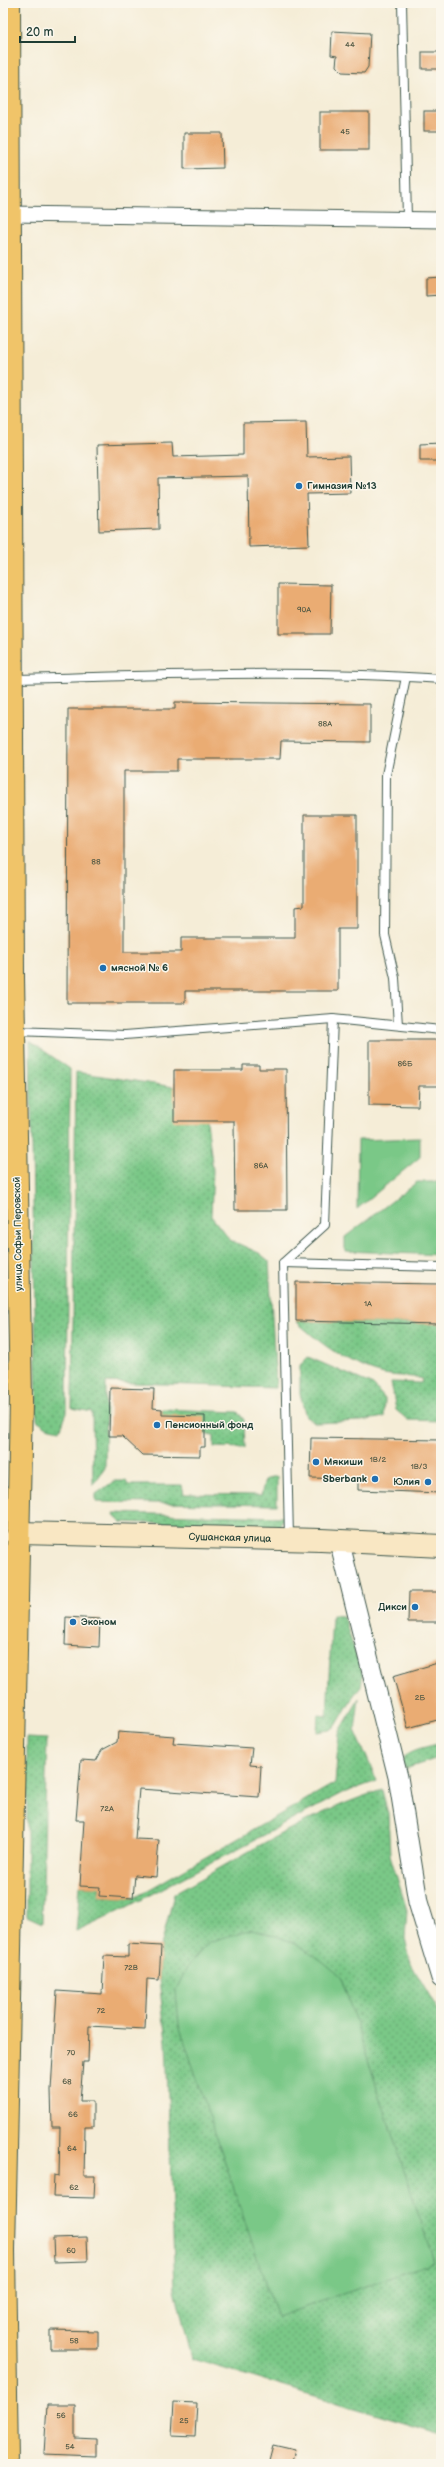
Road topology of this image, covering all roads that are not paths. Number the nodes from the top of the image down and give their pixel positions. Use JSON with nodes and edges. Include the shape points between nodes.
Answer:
{"nodes":[{"id":1,"x":9,"y":3,"type":"edge"},
{"id":2,"x":402,"y":3,"type":"edge"},
{"id":3,"x":10,"y":214,"type":"junction"},
{"id":4,"x":407,"y":219,"type":"junction"},
{"id":5,"x":441,"y":220,"type":"edge"},
{"id":6,"x":406,"y":677,"type":"junction"},
{"id":7,"x":11,"y":679,"type":"junction"},
{"id":8,"x":441,"y":679,"type":"edge"},
{"id":9,"x":8,"y":978,"type":"edge"},
{"id":10,"x":333,"y":1019,"type":"junction"},
{"id":11,"x":398,"y":1025,"type":"junction"},
{"id":12,"x":441,"y":1030,"type":"edge"},
{"id":13,"x":14,"y":1031,"type":"junction"},
{"id":14,"x":284,"y":1263,"type":"junction"},
{"id":15,"x":441,"y":1267,"type":"edge"},
{"id":16,"x":10,"y":1535,"type":"edge"},
{"id":17,"x":289,"y":1539,"type":"junction"},
{"id":18,"x":339,"y":1540,"type":"junction"},
{"id":19,"x":441,"y":1546,"type":"edge"},
{"id":20,"x":441,"y":1978,"type":"edge"},
{"id":21,"x":7,"y":1980,"type":"edge"},
{"id":22,"x":3,"y":2250,"type":"edge"},
{"id":23,"x":4,"y":2367,"type":"edge"},
{"id":24,"x":7,"y":2464,"type":"edge"}],
"edges":[{"from":1,"to":3,"type":"main road","name":"улица Софьи Перовской"},
{"from":2,"to":4,"type":"lane"},
{"from":3,"to":4,"type":"street"},
{"from":3,"to":7,"type":"main road","name":"улица Софьи Перовской"},
{"from":4,"to":5,"type":"street"},
{"from":6,"to":7,"type":"lane","via":[[214,673]]},
{"from":6,"to":8,"type":"lane"},
{"from":6,"to":11,"type":"lane","via":[[386,775],[385,935],[395,978]]},
{"from":7,"to":9,"type":"main road","name":"улица Софьи Перовской"},
{"from":9,"to":13,"type":"main road","name":"улица Софьи Перовской"},
{"from":10,"to":11,"type":"lane"},
{"from":10,"to":13,"type":"lane","via":[[125,1035]]},
{"from":10,"to":14,"type":"lane","via":[[325,1225]]},
{"from":11,"to":12,"type":"lane"},
{"from":13,"to":16,"type":"main road","name":"улица Софьи Перовской","via":[[21,1400]]},
{"from":14,"to":15,"type":"lane"},
{"from":14,"to":17,"type":"lane"},
{"from":16,"to":17,"type":"main road","name":"Сушанская улица"},
{"from":16,"to":21,"type":"main road","name":"улица Софьи Перовской"},
{"from":17,"to":18,"type":"main road","name":"Сушанская улица"},
{"from":18,"to":19,"type":"main road","name":"Сушанская улица"},
{"from":18,"to":20,"type":"street","via":[[398,1777],[418,1902]]},
{"from":21,"to":22,"type":"main road","name":"улица Софьи Перовской"},
{"from":22,"to":23,"type":"main road","name":"улица Софьи Перовской"},
{"from":23,"to":24,"type":"main road","name":"улица Софьи Перовской"}]}
